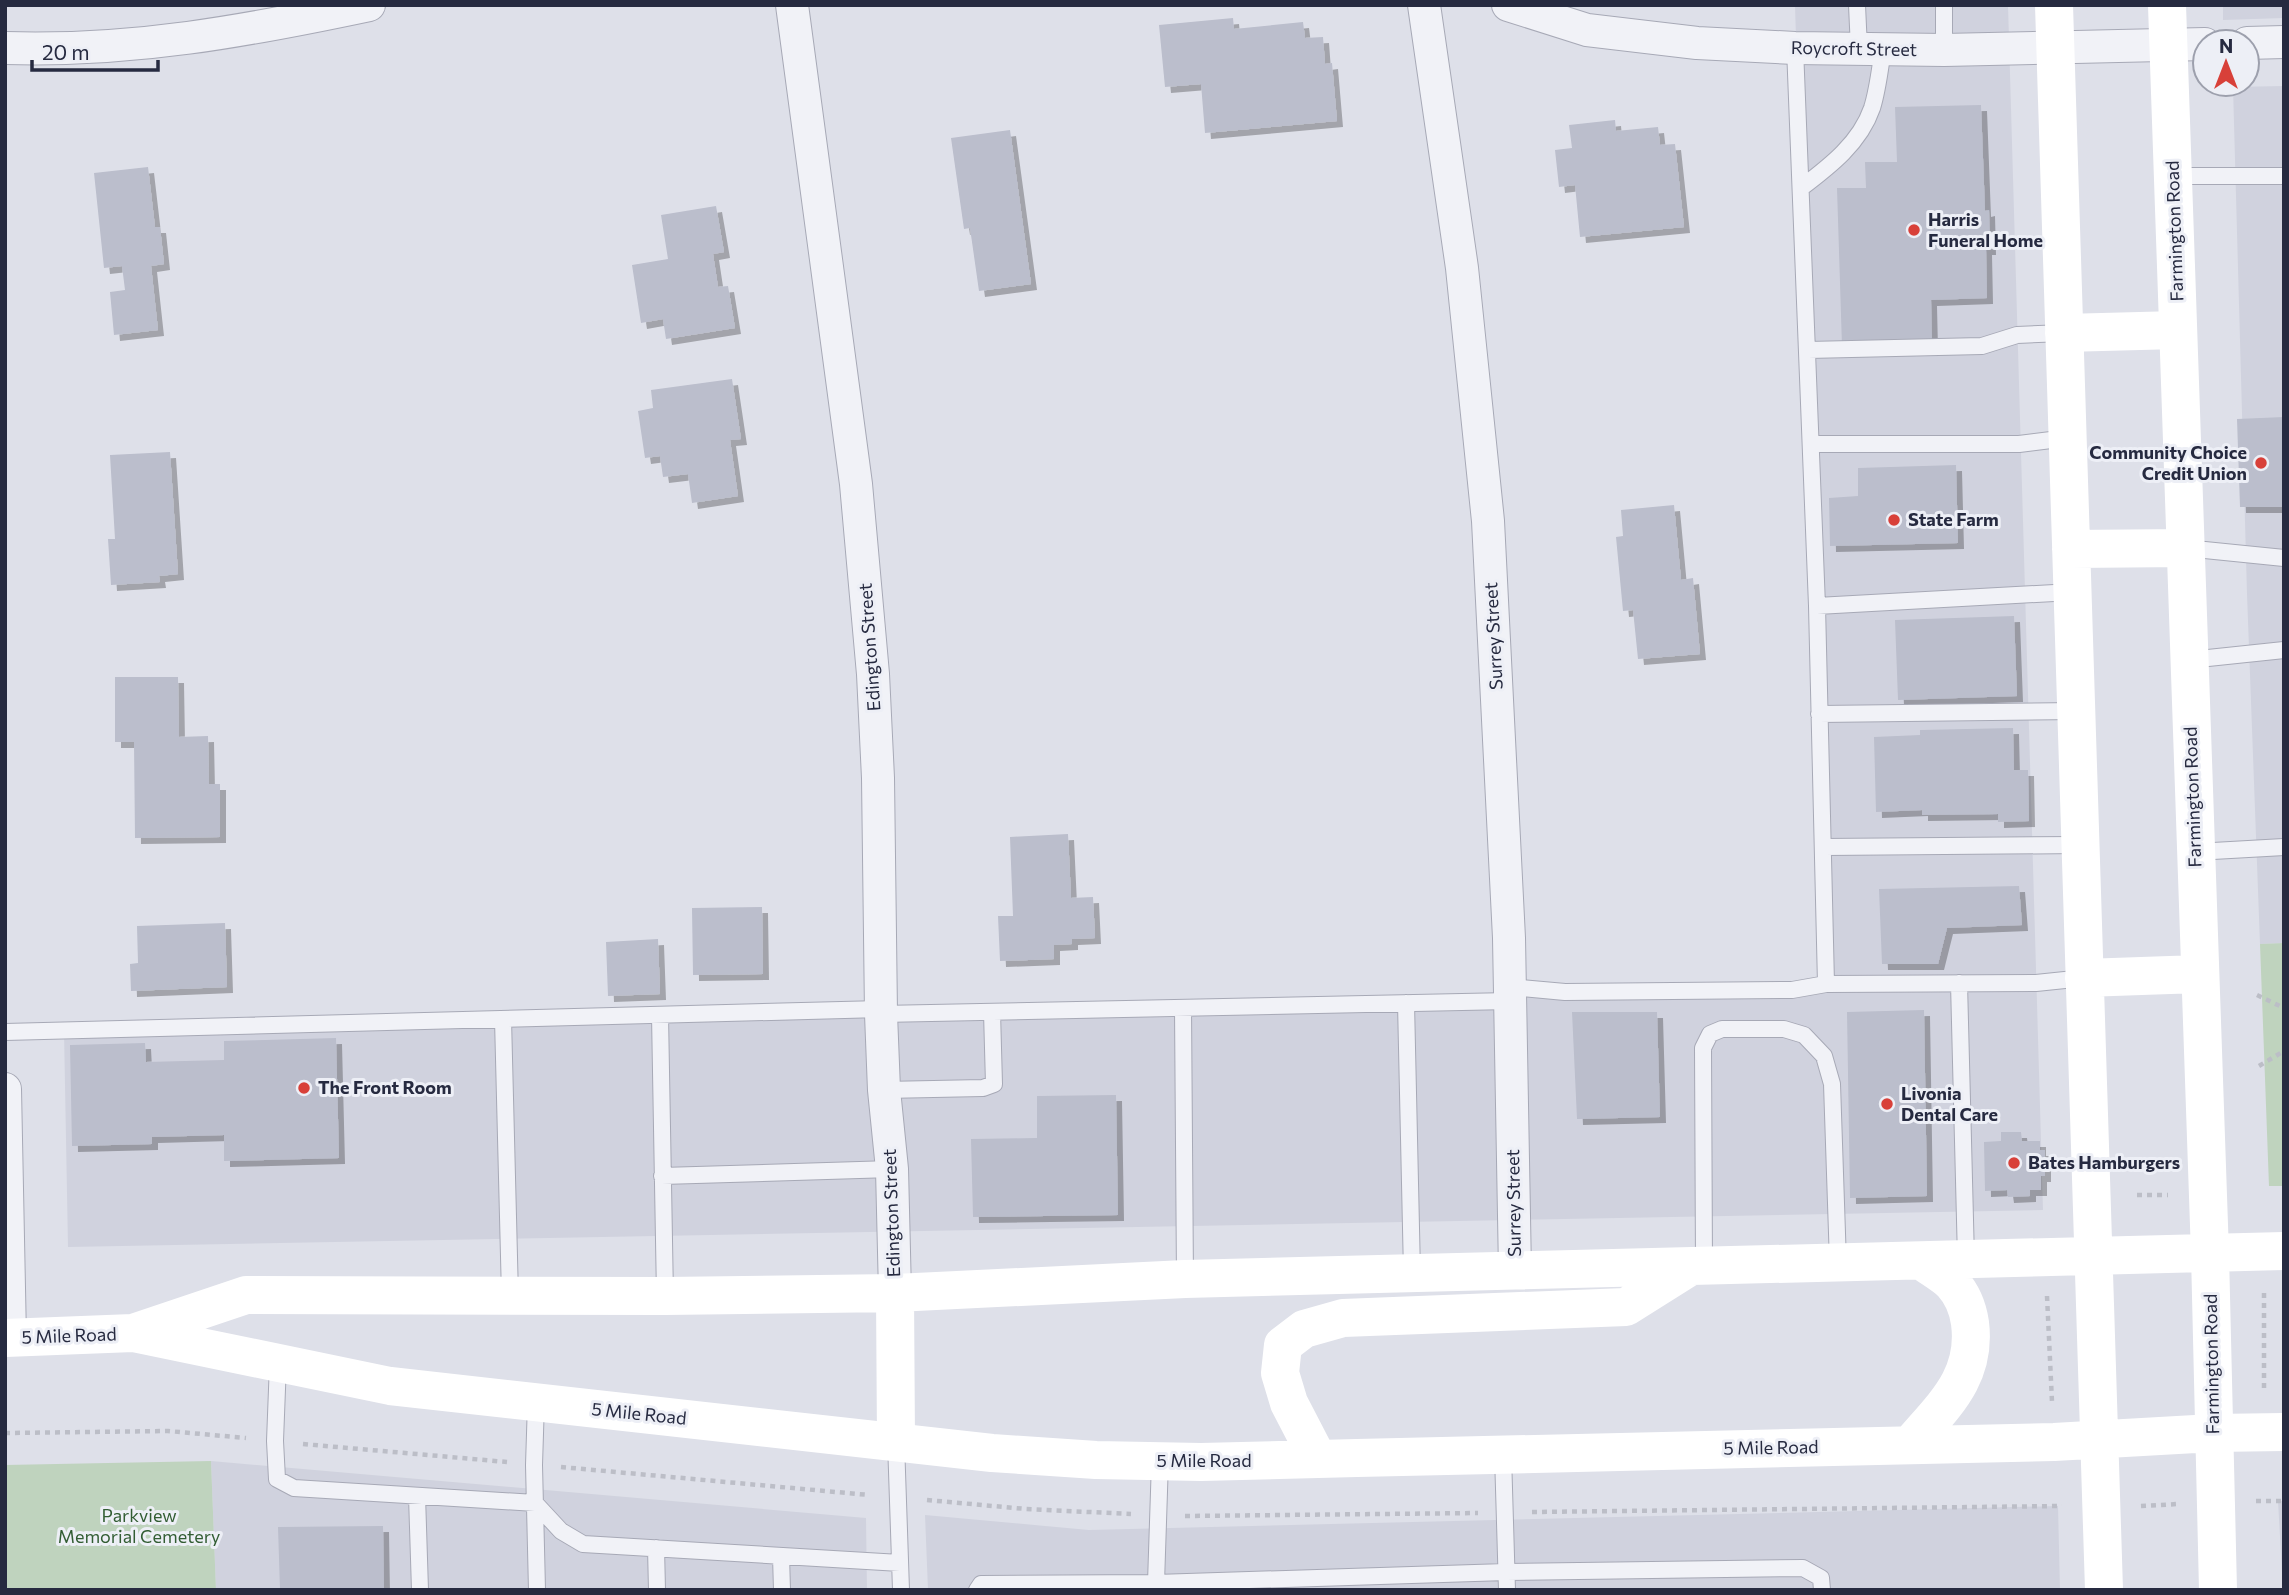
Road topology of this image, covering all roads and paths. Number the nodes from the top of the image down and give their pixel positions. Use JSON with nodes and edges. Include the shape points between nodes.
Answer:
{"nodes":[{"id":1,"x":369,"y":5,"type":"edge"},
{"id":2,"x":792,"y":5,"type":"edge"},
{"id":3,"x":1424,"y":5,"type":"edge"},
{"id":4,"x":1508,"y":5,"type":"edge"},
{"id":5,"x":1857,"y":5,"type":"edge"},
{"id":6,"x":1944,"y":5,"type":"edge"},
{"id":7,"x":2054,"y":5,"type":"edge"},
{"id":8,"x":2167,"y":5,"type":"edge"},
{"id":9,"x":2284,"y":42,"type":"edge"},
{"id":10,"x":2261,"y":43,"type":"edge"},
{"id":11,"x":2187,"y":44,"type":"edge"},
{"id":12,"x":5,"y":48,"type":"edge"},
{"id":13,"x":1795,"y":48,"type":"junction"},
{"id":14,"x":2055,"y":48,"type":"junction"},
{"id":15,"x":1871,"y":49,"type":"junction"},
{"id":16,"x":1944,"y":50,"type":"junction"},
{"id":17,"x":2173,"y":176,"type":"junction"},
{"id":18,"x":2284,"y":176,"type":"edge"},
{"id":19,"x":1801,"y":188,"type":"junction"},
{"id":20,"x":2178,"y":330,"type":"junction"},
{"id":21,"x":2064,"y":333,"type":"junction"},
{"id":22,"x":1808,"y":350,"type":"junction"},
{"id":23,"x":2067,"y":438,"type":"junction"},
{"id":24,"x":1811,"y":444,"type":"junction"},
{"id":25,"x":2185,"y":548,"type":"junction"},
{"id":26,"x":2071,"y":549,"type":"junction"},
{"id":27,"x":2284,"y":558,"type":"edge"},
{"id":28,"x":2072,"y":592,"type":"junction"},
{"id":29,"x":1817,"y":606,"type":"junction"},
{"id":30,"x":2284,"y":650,"type":"edge"},
{"id":31,"x":2189,"y":660,"type":"junction"},
{"id":32,"x":2076,"y":711,"type":"junction"},
{"id":33,"x":1819,"y":714,"type":"junction"},
{"id":34,"x":2080,"y":845,"type":"junction"},
{"id":35,"x":1824,"y":847,"type":"junction"},
{"id":36,"x":2284,"y":847,"type":"edge"},
{"id":37,"x":2195,"y":852,"type":"junction"},
{"id":38,"x":2199,"y":974,"type":"junction"},
{"id":39,"x":2084,"y":978,"type":"junction"},
{"id":40,"x":1959,"y":983,"type":"junction"},
{"id":41,"x":1826,"y":984,"type":"junction"},
{"id":42,"x":1510,"y":994,"type":"junction"},
{"id":43,"x":2257,"y":995,"type":"dead end"},
{"id":44,"x":1406,"y":1003,"type":"junction"},
{"id":45,"x":1183,"y":1008,"type":"junction"},
{"id":46,"x":2284,"y":1008,"type":"edge"},
{"id":47,"x":881,"y":1012,"type":"junction"},
{"id":48,"x":992,"y":1012,"type":"junction"},
{"id":49,"x":660,"y":1015,"type":"junction"},
{"id":50,"x":503,"y":1019,"type":"junction"},
{"id":51,"x":5,"y":1032,"type":"edge"},
{"id":52,"x":2284,"y":1051,"type":"edge"},
{"id":53,"x":2259,"y":1066,"type":"dead end"},
{"id":54,"x":5,"y":1089,"type":"edge"},
{"id":55,"x":884,"y":1090,"type":"junction"},
{"id":56,"x":892,"y":1169,"type":"junction"},
{"id":57,"x":662,"y":1176,"type":"junction"},
{"id":58,"x":2137,"y":1195,"type":"dead end"},
{"id":59,"x":2175,"y":1195,"type":"dead end"},
{"id":60,"x":2210,"y":1254,"type":"junction"},
{"id":61,"x":2093,"y":1256,"type":"junction"},
{"id":62,"x":1966,"y":1259,"type":"junction"},
{"id":63,"x":1922,"y":1261,"type":"junction"},
{"id":64,"x":1838,"y":1263,"type":"junction"},
{"id":65,"x":1697,"y":1266,"type":"junction"},
{"id":66,"x":2274,"y":1266,"type":"edge"},
{"id":67,"x":1515,"y":1271,"type":"junction"},
{"id":68,"x":1412,"y":1273,"type":"junction"},
{"id":69,"x":1185,"y":1279,"type":"junction"},
{"id":70,"x":2047,"y":1291,"type":"dead end"},
{"id":71,"x":895,"y":1293,"type":"junction"},
{"id":72,"x":510,"y":1296,"type":"junction"},
{"id":73,"x":665,"y":1296,"type":"junction"},
{"id":74,"x":133,"y":1333,"type":"junction"},
{"id":75,"x":8,"y":1338,"type":"edge"},
{"id":76,"x":278,"y":1363,"type":"junction"},
{"id":77,"x":2264,"y":1398,"type":"dead end"},
{"id":78,"x":536,"y":1402,"type":"junction"},
{"id":79,"x":2052,"y":1405,"type":"dead end"},
{"id":80,"x":2284,"y":1432,"type":"edge"},
{"id":81,"x":2213,"y":1433,"type":"junction"},
{"id":82,"x":2100,"y":1440,"type":"junction"},
{"id":83,"x":895,"y":1443,"type":"junction"},
{"id":84,"x":1910,"y":1445,"type":"junction"},
{"id":85,"x":1503,"y":1455,"type":"junction"},
{"id":86,"x":1318,"y":1459,"type":"junction"},
{"id":87,"x":1160,"y":1461,"type":"junction"},
{"id":88,"x":417,"y":1496,"type":"junction"},
{"id":89,"x":535,"y":1503,"type":"junction"},
{"id":90,"x":656,"y":1548,"type":"junction"},
{"id":91,"x":781,"y":1556,"type":"junction"},
{"id":92,"x":900,"y":1563,"type":"junction"},
{"id":93,"x":1506,"y":1572,"type":"junction"},
{"id":94,"x":1156,"y":1583,"type":"junction"},
{"id":95,"x":420,"y":1590,"type":"edge"},
{"id":96,"x":537,"y":1590,"type":"edge"},
{"id":97,"x":657,"y":1590,"type":"edge"},
{"id":98,"x":782,"y":1590,"type":"edge"},
{"id":99,"x":901,"y":1590,"type":"edge"},
{"id":100,"x":977,"y":1590,"type":"edge"},
{"id":101,"x":1507,"y":1590,"type":"edge"},
{"id":102,"x":1822,"y":1590,"type":"edge"},
{"id":103,"x":2104,"y":1590,"type":"edge"},
{"id":104,"x":2218,"y":1590,"type":"edge"}],
"edges":[{"from":1,"to":12,"type":"street","via":[[196,38],[118,46]]},
{"from":2,"to":47,"type":"street","name":"Edington Street","via":[[856,484],[873,674]]},
{"from":3,"to":42,"type":"street","name":"Surrey Street","via":[[1462,268],[1488,521]]},
{"from":4,"to":13,"type":"street","name":"Roycroft Street","via":[[1587,30],[1696,43]]},
{"from":5,"to":15,"type":"lane"},
{"from":6,"to":16,"type":"lane"},
{"from":7,"to":14,"type":"main road"},
{"from":8,"to":11,"type":"main road","name":"Farmington Road"},
{"from":9,"to":10,"type":"street"},
{"from":11,"to":14,"type":"street","name":"Roycroft Street"},
{"from":11,"to":17,"type":"main road","name":"Farmington Road"},
{"from":13,"to":15,"type":"street","name":"Roycroft Street"},
{"from":13,"to":19,"type":"lane"},
{"from":14,"to":16,"type":"street","name":"Roycroft Street"},
{"from":14,"to":21,"type":"main road"},
{"from":15,"to":16,"type":"street","name":"Roycroft Street"},
{"from":15,"to":19,"type":"lane","via":[[1872,107],[1860,132],[1836,161]]},
{"from":17,"to":18,"type":"lane"},
{"from":17,"to":20,"type":"main road","name":"Farmington Road"},
{"from":19,"to":22,"type":"lane"},
{"from":20,"to":21,"type":"main road"},
{"from":20,"to":25,"type":"main road","name":"Farmington Road"},
{"from":21,"to":22,"type":"lane","via":[[2017,335],[1982,346]]},
{"from":21,"to":23,"type":"main road"},
{"from":22,"to":24,"type":"lane"},
{"from":23,"to":24,"type":"lane","via":[[2019,444]]},
{"from":23,"to":26,"type":"main road"},
{"from":24,"to":29,"type":"lane"},
{"from":25,"to":26,"type":"main road"},
{"from":25,"to":27,"type":"lane"},
{"from":25,"to":31,"type":"main road","name":"Farmington Road"},
{"from":26,"to":28,"type":"main road"},
{"from":28,"to":29,"type":"lane"},
{"from":28,"to":32,"type":"main road"},
{"from":29,"to":33,"type":"lane"},
{"from":30,"to":31,"type":"lane"},
{"from":31,"to":37,"type":"main road","name":"Farmington Road"},
{"from":32,"to":33,"type":"lane"},
{"from":32,"to":34,"type":"main road"},
{"from":33,"to":35,"type":"lane"},
{"from":34,"to":35,"type":"lane"},
{"from":34,"to":39,"type":"main road"},
{"from":35,"to":41,"type":"lane"},
{"from":36,"to":37,"type":"lane"},
{"from":37,"to":38,"type":"main road","name":"Farmington Road"},
{"from":38,"to":39,"type":"main road"},
{"from":38,"to":60,"type":"main road","name":"Farmington Road"},
{"from":39,"to":40,"type":"lane"},
{"from":39,"to":61,"type":"main road"},
{"from":40,"to":41,"type":"lane"},
{"from":40,"to":62,"type":"lane"},
{"from":41,"to":42,"type":"lane","via":[[1791,990]]},
{"from":42,"to":44,"type":"lane"},
{"from":42,"to":67,"type":"street","name":"Surrey Street"},
{"from":43,"to":46,"type":"path"},
{"from":44,"to":45,"type":"lane"},
{"from":44,"to":68,"type":"lane"},
{"from":45,"to":48,"type":"lane"},
{"from":45,"to":69,"type":"lane"},
{"from":47,"to":48,"type":"lane"},
{"from":47,"to":49,"type":"lane"},
{"from":47,"to":55,"type":"street","name":"Edington Street"},
{"from":48,"to":55,"type":"lane","via":[[994,1084]]},
{"from":49,"to":50,"type":"lane"},
{"from":49,"to":57,"type":"lane"},
{"from":50,"to":51,"type":"lane"},
{"from":50,"to":72,"type":"lane"},
{"from":52,"to":53,"type":"path"},
{"from":54,"to":75,"type":"street"},
{"from":55,"to":56,"type":"street","name":"Edington Street"},
{"from":56,"to":57,"type":"lane"},
{"from":56,"to":71,"type":"street","name":"Edington Street"},
{"from":57,"to":73,"type":"lane"},
{"from":58,"to":59,"type":"path"},
{"from":60,"to":61,"type":"main road","name":"5 Mile Road"},
{"from":60,"to":66,"type":"main road","name":"5 Mile Road"},
{"from":60,"to":81,"type":"main road","name":"Farmington Road"},
{"from":61,"to":62,"type":"main road","name":"5 Mile Road"},
{"from":61,"to":82,"type":"main road"},
{"from":62,"to":63,"type":"main road","name":"5 Mile Road"},
{"from":63,"to":64,"type":"main road","name":"5 Mile Road"},
{"from":63,"to":84,"type":"main road","via":[[1953,1284],[1968,1309],[1972,1341],[1966,1374]]},
{"from":64,"to":65,"type":"main road","name":"5 Mile Road"},
{"from":64,"to":65,"type":"lane","via":[[1832,1084],[1824,1056],[1804,1035],[1784,1029],[1722,1029],[1710,1034],[1703,1048]]},
{"from":65,"to":67,"type":"main road","name":"5 Mile Road"},
{"from":65,"to":86,"type":"main road","via":[[1626,1307],[1343,1318],[1304,1329],[1283,1345],[1280,1373],[1289,1404]]},
{"from":66,"to":77,"type":"path"},
{"from":67,"to":68,"type":"main road","name":"5 Mile Road"},
{"from":68,"to":69,"type":"main road","name":"5 Mile Road"},
{"from":69,"to":71,"type":"main road","name":"5 Mile Road"},
{"from":70,"to":79,"type":"path"},
{"from":71,"to":73,"type":"main road","name":"5 Mile Road"},
{"from":71,"to":83,"type":"main road"},
{"from":72,"to":73,"type":"main road","name":"5 Mile Road"},
{"from":72,"to":74,"type":"main road","name":"5 Mile Road","via":[[246,1295]]},
{"from":74,"to":75,"type":"main road","name":"5 Mile Road"},
{"from":74,"to":76,"type":"main road","name":"5 Mile Road"},
{"from":76,"to":78,"type":"main road","name":"5 Mile Road","via":[[390,1386]]},
{"from":76,"to":88,"type":"lane","via":[[277,1479],[294,1488]]},
{"from":78,"to":83,"type":"main road","name":"5 Mile Road"},
{"from":78,"to":89,"type":"lane"},
{"from":80,"to":81,"type":"main road","name":"5 Mile Road"},
{"from":81,"to":82,"type":"main road","name":"5 Mile Road"},
{"from":81,"to":104,"type":"main road","name":"Farmington Road"},
{"from":82,"to":84,"type":"main road","name":"5 Mile Road"},
{"from":82,"to":103,"type":"main road"},
{"from":83,"to":87,"type":"main road","name":"5 Mile Road"},
{"from":83,"to":92,"type":"lane"},
{"from":84,"to":85,"type":"main road","name":"5 Mile Road"},
{"from":85,"to":86,"type":"main road","name":"5 Mile Road"},
{"from":85,"to":93,"type":"lane"},
{"from":86,"to":87,"type":"main road","name":"5 Mile Road"},
{"from":87,"to":94,"type":"lane"},
{"from":88,"to":89,"type":"lane"},
{"from":88,"to":95,"type":"lane"},
{"from":89,"to":90,"type":"lane","via":[[561,1531],[583,1544]]},
{"from":89,"to":96,"type":"lane"},
{"from":90,"to":91,"type":"lane"},
{"from":90,"to":97,"type":"lane"},
{"from":91,"to":92,"type":"lane"},
{"from":91,"to":98,"type":"lane"},
{"from":92,"to":99,"type":"lane"},
{"from":93,"to":94,"type":"lane"},
{"from":93,"to":101,"type":"lane"},
{"from":93,"to":102,"type":"lane","via":[[1803,1568],[1821,1578]]},
{"from":94,"to":100,"type":"lane","via":[[981,1584]]}]}
